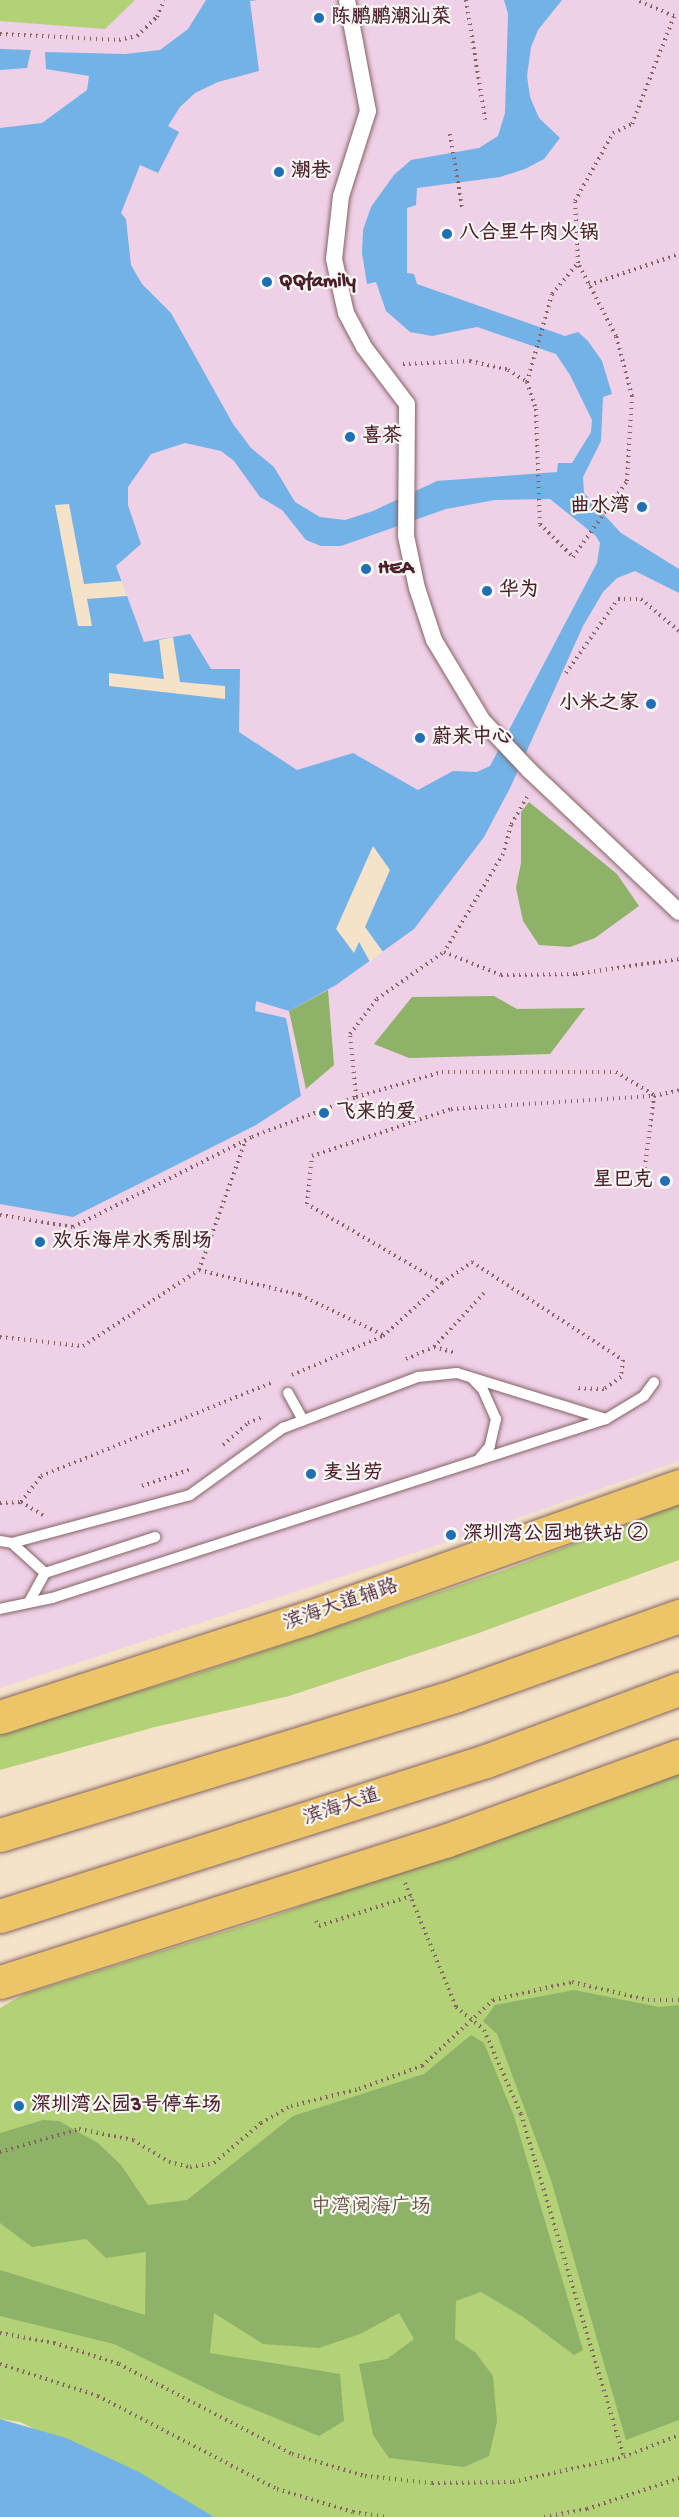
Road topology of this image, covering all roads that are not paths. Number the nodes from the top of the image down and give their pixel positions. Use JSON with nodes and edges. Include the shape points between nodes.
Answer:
{"nodes":[{"id":1,"x":347,"y":0,"type":"edge"},
{"id":2,"x":679,"y":912,"type":"edge"},
{"id":3,"x":470,"y":1376,"type":"junction"},
{"id":4,"x":654,"y":1382,"type":"dead end"},
{"id":5,"x":288,"y":1393,"type":"dead end"},
{"id":6,"x":606,"y":1419,"type":"junction"},
{"id":7,"x":303,"y":1420,"type":"junction"},
{"id":8,"x":480,"y":1459,"type":"junction"},
{"id":9,"x":679,"y":1486,"type":"edge"},
{"id":10,"x":155,"y":1537,"type":"dead end"},
{"id":11,"x":0,"y":1541,"type":"edge"},
{"id":12,"x":12,"y":1543,"type":"junction"},
{"id":13,"x":45,"y":1573,"type":"junction"},
{"id":14,"x":29,"y":1602,"type":"junction"},
{"id":15,"x":0,"y":1609,"type":"edge"},
{"id":16,"x":679,"y":1616,"type":"edge"},
{"id":17,"x":679,"y":1689,"type":"edge"},
{"id":18,"x":5,"y":1713,"type":"edge"},
{"id":19,"x":679,"y":1756,"type":"edge"},
{"id":20,"x":0,"y":1835,"type":"edge"},
{"id":21,"x":0,"y":1916,"type":"edge"},
{"id":22,"x":0,"y":1982,"type":"edge"}],
"edges":[{"from":1,"to":2,"type":"street","via":[[368,111],[341,196],[334,260],[346,313],[407,404],[406,536],[434,640],[482,720],[535,776]]},
{"from":3,"to":6,"type":"lane"},
{"from":3,"to":7,"type":"lane","via":[[418,1377]]},
{"from":3,"to":8,"type":"lane","via":[[483,1390],[496,1419],[490,1446]]},
{"from":4,"to":6,"type":"lane","via":[[644,1396]]},
{"from":5,"to":7,"type":"lane"},
{"from":6,"to":8,"type":"lane"},
{"from":7,"to":12,"type":"lane","via":[[283,1428],[190,1495]]},
{"from":8,"to":14,"type":"lane"},
{"from":9,"to":18,"type":"main road","name":"滨海大道辅路","via":[[307,1618]]},
{"from":10,"to":13,"type":"lane"},
{"from":11,"to":12,"type":"lane"},
{"from":12,"to":13,"type":"lane"},
{"from":13,"to":14,"type":"lane"},
{"from":14,"to":15,"type":"lane"},
{"from":16,"to":20,"type":"main road","via":[[457,1695]]},
{"from":17,"to":21,"type":"main road","name":"滨海大道","via":[[475,1765]]},
{"from":19,"to":22,"type":"main road","via":[[445,1841]]}]}
